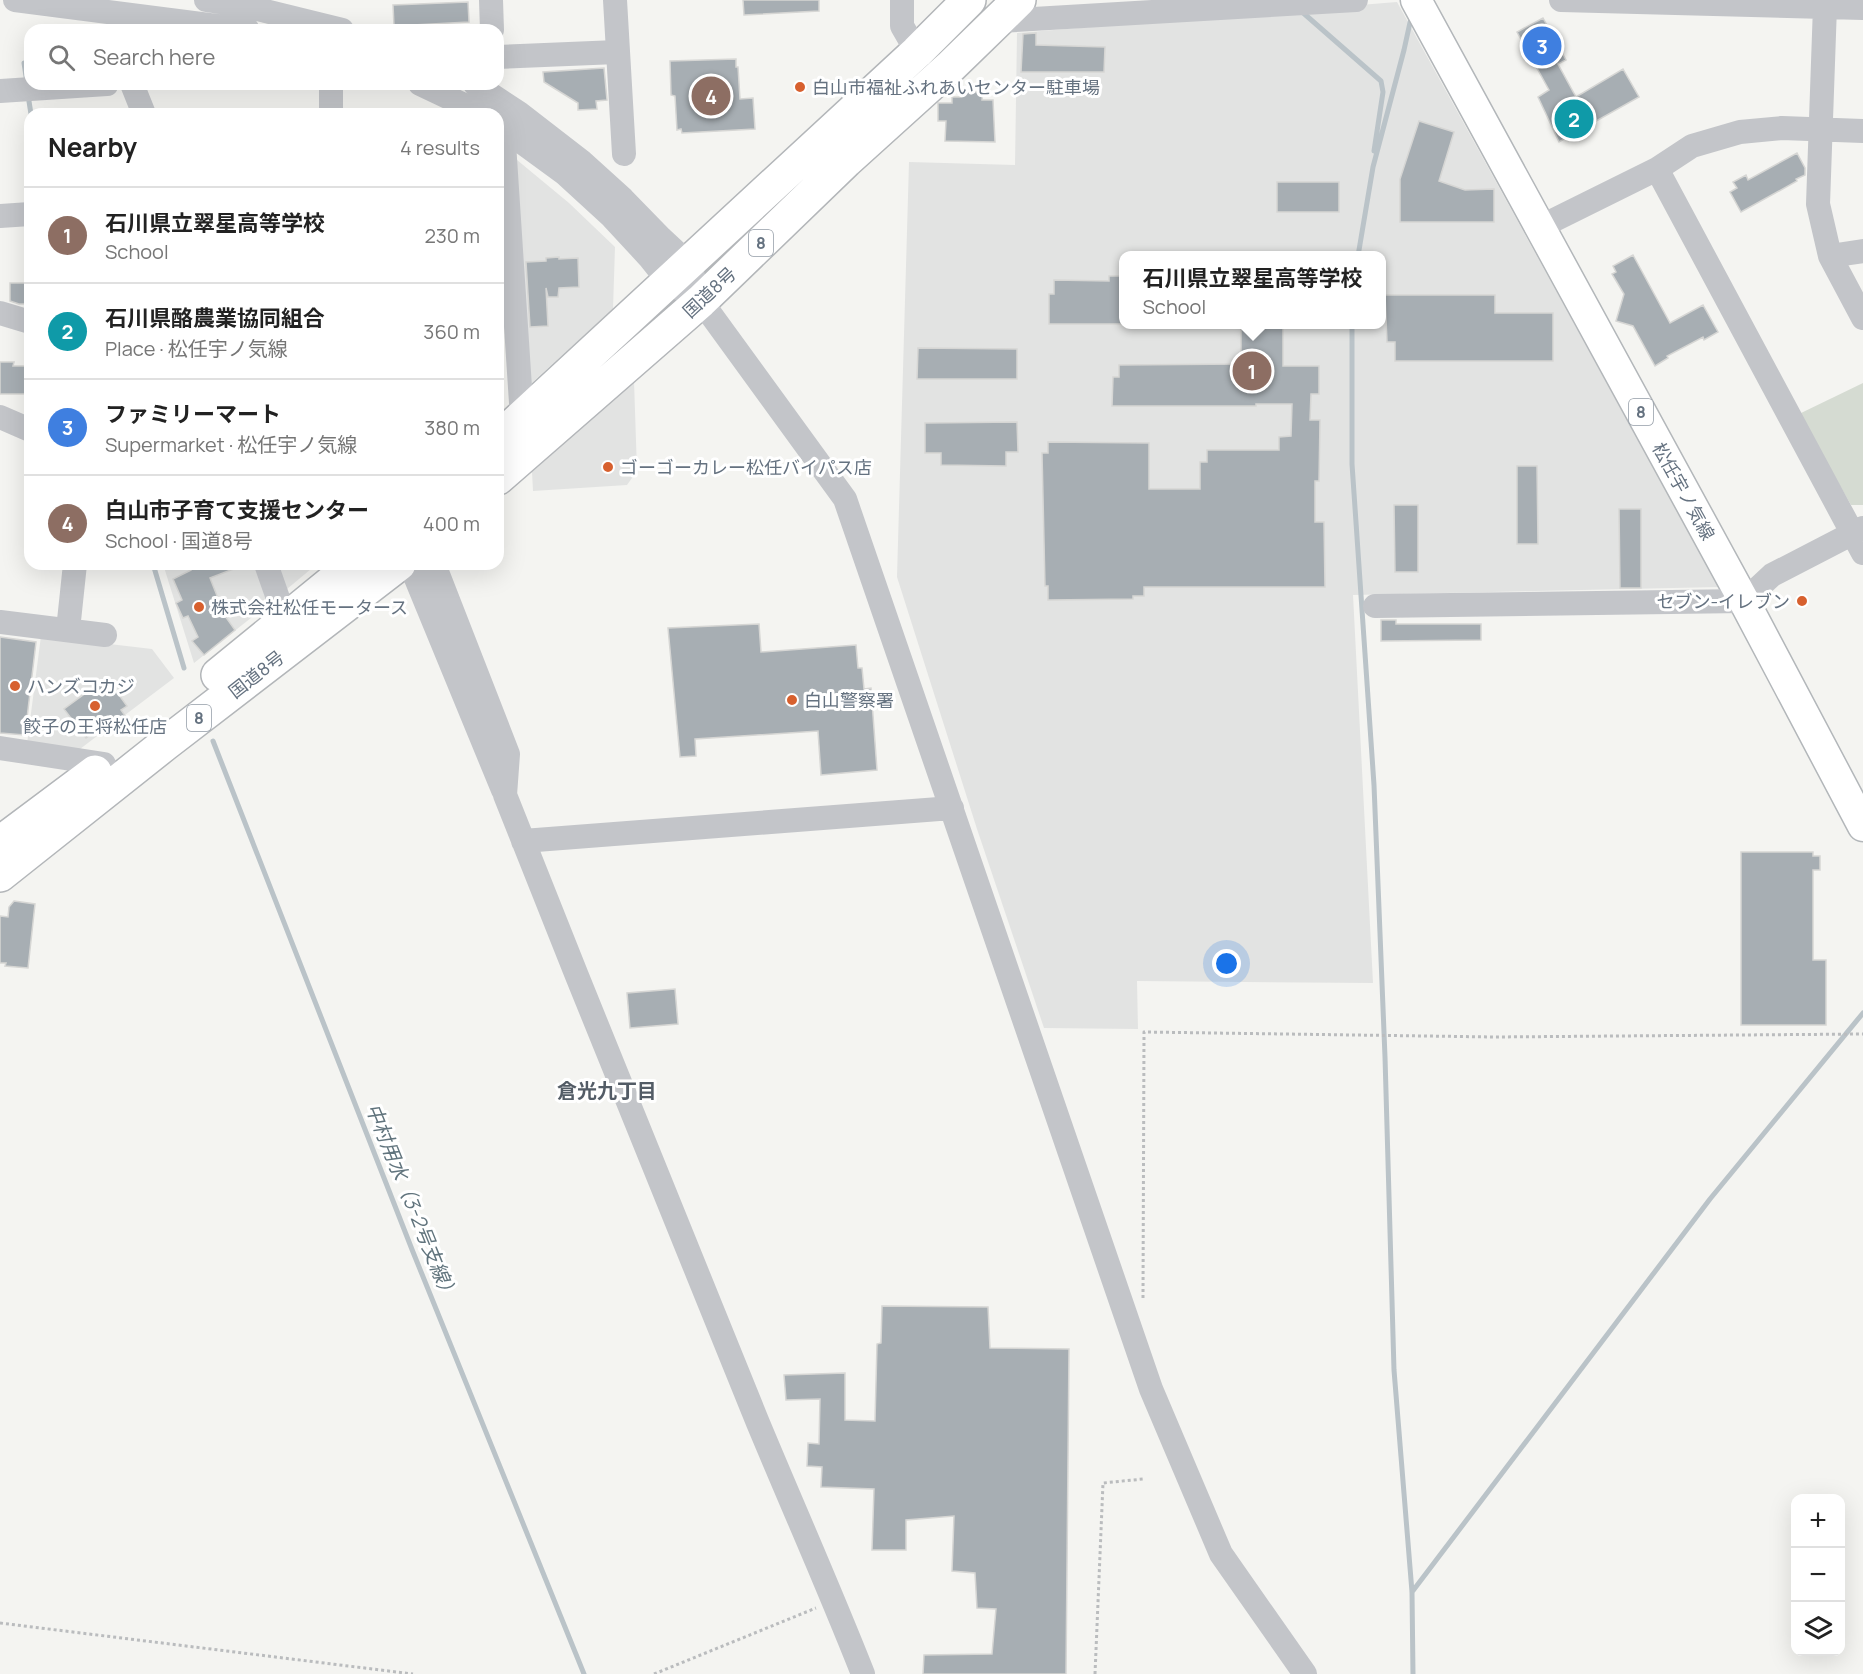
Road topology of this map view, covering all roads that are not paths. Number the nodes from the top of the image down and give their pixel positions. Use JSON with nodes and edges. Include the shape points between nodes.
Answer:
{"nodes":[{"id":1,"x":15,"y":0,"type":"edge"},
{"id":2,"x":206,"y":0,"type":"edge"},
{"id":3,"x":491,"y":0,"type":"edge"},
{"id":4,"x":615,"y":0,"type":"edge"},
{"id":5,"x":902,"y":0,"type":"edge"},
{"id":6,"x":969,"y":0,"type":"edge"},
{"id":7,"x":1356,"y":0,"type":"edge"},
{"id":8,"x":1416,"y":0,"type":"edge"},
{"id":9,"x":1561,"y":0,"type":"edge"},
{"id":10,"x":1653,"y":1,"type":"edge"},
{"id":11,"x":245,"y":3,"type":"edge"},
{"id":12,"x":1862,"y":5,"type":"edge"},
{"id":13,"x":1825,"y":6,"type":"junction"},
{"id":14,"x":1009,"y":11,"type":"edge"},
{"id":15,"x":123,"y":22,"type":"edge"},
{"id":16,"x":154,"y":24,"type":"edge"},
{"id":17,"x":246,"y":24,"type":"edge"},
{"id":18,"x":320,"y":24,"type":"edge"},
{"id":19,"x":492,"y":24,"type":"edge"},
{"id":20,"x":617,"y":52,"type":"junction"},
{"id":21,"x":917,"y":52,"type":"junction"},
{"id":22,"x":504,"y":57,"type":"edge"},
{"id":23,"x":134,"y":90,"type":"edge"},
{"id":24,"x":331,"y":90,"type":"edge"},
{"id":25,"x":433,"y":90,"type":"edge"},
{"id":26,"x":484,"y":90,"type":"edge"},
{"id":27,"x":142,"y":108,"type":"edge"},
{"id":28,"x":331,"y":108,"type":"edge"},
{"id":29,"x":469,"y":108,"type":"edge"},
{"id":30,"x":504,"y":130,"type":"edge"},
{"id":31,"x":1821,"y":130,"type":"junction"},
{"id":32,"x":1863,"y":131,"type":"edge"},
{"id":33,"x":624,"y":154,"type":"dead end"},
{"id":34,"x":1658,"y":169,"type":"junction"},
{"id":35,"x":24,"y":214,"type":"edge"},
{"id":36,"x":0,"y":216,"type":"edge"},
{"id":37,"x":1540,"y":227,"type":"junction"},
{"id":38,"x":504,"y":243,"type":"edge"},
{"id":39,"x":1863,"y":251,"type":"edge"},
{"id":40,"x":1830,"y":255,"type":"junction"},
{"id":41,"x":679,"y":273,"type":"junction"},
{"id":42,"x":506,"y":301,"type":"edge"},
{"id":43,"x":701,"y":301,"type":"junction"},
{"id":44,"x":0,"y":313,"type":"edge"},
{"id":45,"x":1863,"y":318,"type":"edge"},
{"id":46,"x":24,"y":320,"type":"edge"},
{"id":47,"x":0,"y":417,"type":"edge"},
{"id":48,"x":24,"y":427,"type":"edge"},
{"id":49,"x":510,"y":429,"type":"edge"},
{"id":50,"x":504,"y":473,"type":"edge"},
{"id":51,"x":1859,"y":538,"type":"edge"},
{"id":52,"x":74,"y":570,"type":"edge"},
{"id":53,"x":268,"y":570,"type":"edge"},
{"id":54,"x":347,"y":570,"type":"edge"},
{"id":55,"x":391,"y":570,"type":"edge"},
{"id":56,"x":412,"y":570,"type":"edge"},
{"id":57,"x":436,"y":570,"type":"edge"},
{"id":58,"x":1744,"y":601,"type":"junction"},
{"id":59,"x":1375,"y":606,"type":"dead end"},
{"id":60,"x":286,"y":621,"type":"junction"},
{"id":61,"x":0,"y":622,"type":"edge"},
{"id":62,"x":68,"y":630,"type":"junction"},
{"id":63,"x":105,"y":635,"type":"dead end"},
{"id":64,"x":0,"y":748,"type":"edge"},
{"id":65,"x":105,"y":764,"type":"junction"},
{"id":66,"x":505,"y":795,"type":"junction"},
{"id":67,"x":952,"y":808,"type":"junction"},
{"id":68,"x":1863,"y":826,"type":"edge"},
{"id":69,"x":523,"y":841,"type":"junction"},
{"id":70,"x":0,"y":843,"type":"edge"},
{"id":71,"x":0,"y":875,"type":"edge"},
{"id":72,"x":863,"y":1674,"type":"edge"},
{"id":73,"x":1305,"y":1674,"type":"edge"}],
"edges":[{"from":1,"to":15,"type":"street"},
{"from":2,"to":11,"type":"street"},
{"from":3,"to":19,"type":"street"},
{"from":4,"to":20,"type":"street"},
{"from":5,"to":21,"type":"street","via":[[902,26]]},
{"from":6,"to":21,"type":"highway","name":"国道8号","number":"8"},
{"from":7,"to":14,"type":"street"},
{"from":8,"to":37,"type":"main road","name":"松任宇ノ気線","number":"8"},
{"from":9,"to":10,"type":"street"},
{"from":10,"to":13,"type":"street"},
{"from":11,"to":17,"type":"street"},
{"from":11,"to":18,"type":"street"},
{"from":12,"to":13,"type":"street"},
{"from":13,"to":31,"type":"street"},
{"from":14,"to":43,"type":"highway","name":"国道8号","number":"8"},
{"from":15,"to":16,"type":"street"},
{"from":20,"to":22,"type":"street"},
{"from":20,"to":33,"type":"street"},
{"from":21,"to":41,"type":"highway","name":"国道8号","number":"8"},
{"from":23,"to":27,"type":"street"},
{"from":24,"to":28,"type":"street"},
{"from":25,"to":29,"type":"street"},
{"from":26,"to":41,"type":"street","via":[[581,161],[623,199]]},
{"from":30,"to":41,"type":"street","via":[[564,173],[649,257]]},
{"from":31,"to":32,"type":"street"},
{"from":31,"to":34,"type":"street","via":[[1740,132],[1692,146]]},
{"from":31,"to":40,"type":"street","via":[[1818,204]]},
{"from":34,"to":37,"type":"street"},
{"from":34,"to":51,"type":"street"},
{"from":35,"to":36,"type":"street"},
{"from":37,"to":58,"type":"main road","name":"松任宇ノ気線","number":"8"},
{"from":38,"to":42,"type":"street"},
{"from":39,"to":40,"type":"street"},
{"from":40,"to":45,"type":"street"},
{"from":41,"to":43,"type":"street"},
{"from":41,"to":49,"type":"highway","name":"国道8号","number":"8"},
{"from":42,"to":49,"type":"street"},
{"from":43,"to":50,"type":"highway","name":"国道8号","number":"8"},
{"from":43,"to":67,"type":"street","via":[[845,499]]},
{"from":44,"to":46,"type":"street"},
{"from":47,"to":48,"type":"street"},
{"from":51,"to":58,"type":"street","via":[[1772,575]]},
{"from":52,"to":62,"type":"street"},
{"from":53,"to":60,"type":"street"},
{"from":54,"to":60,"type":"highway","name":"国道8号","number":"8"},
{"from":55,"to":71,"type":"highway","name":"国道8号","number":"8"},
{"from":56,"to":66,"type":"street"},
{"from":57,"to":66,"type":"street","via":[[508,754]]},
{"from":58,"to":59,"type":"street"},
{"from":58,"to":68,"type":"main road","name":"松任宇ノ気線","number":"8"},
{"from":60,"to":65,"type":"highway","name":"国道8号","number":"8"},
{"from":61,"to":62,"type":"street"},
{"from":62,"to":63,"type":"street"},
{"from":64,"to":65,"type":"street"},
{"from":65,"to":70,"type":"highway","name":"国道8号","number":"8"},
{"from":66,"to":69,"type":"street"},
{"from":67,"to":69,"type":"street"},
{"from":67,"to":73,"type":"street","via":[[1151,1389],[1221,1554]]},
{"from":69,"to":72,"type":"street"}]}
